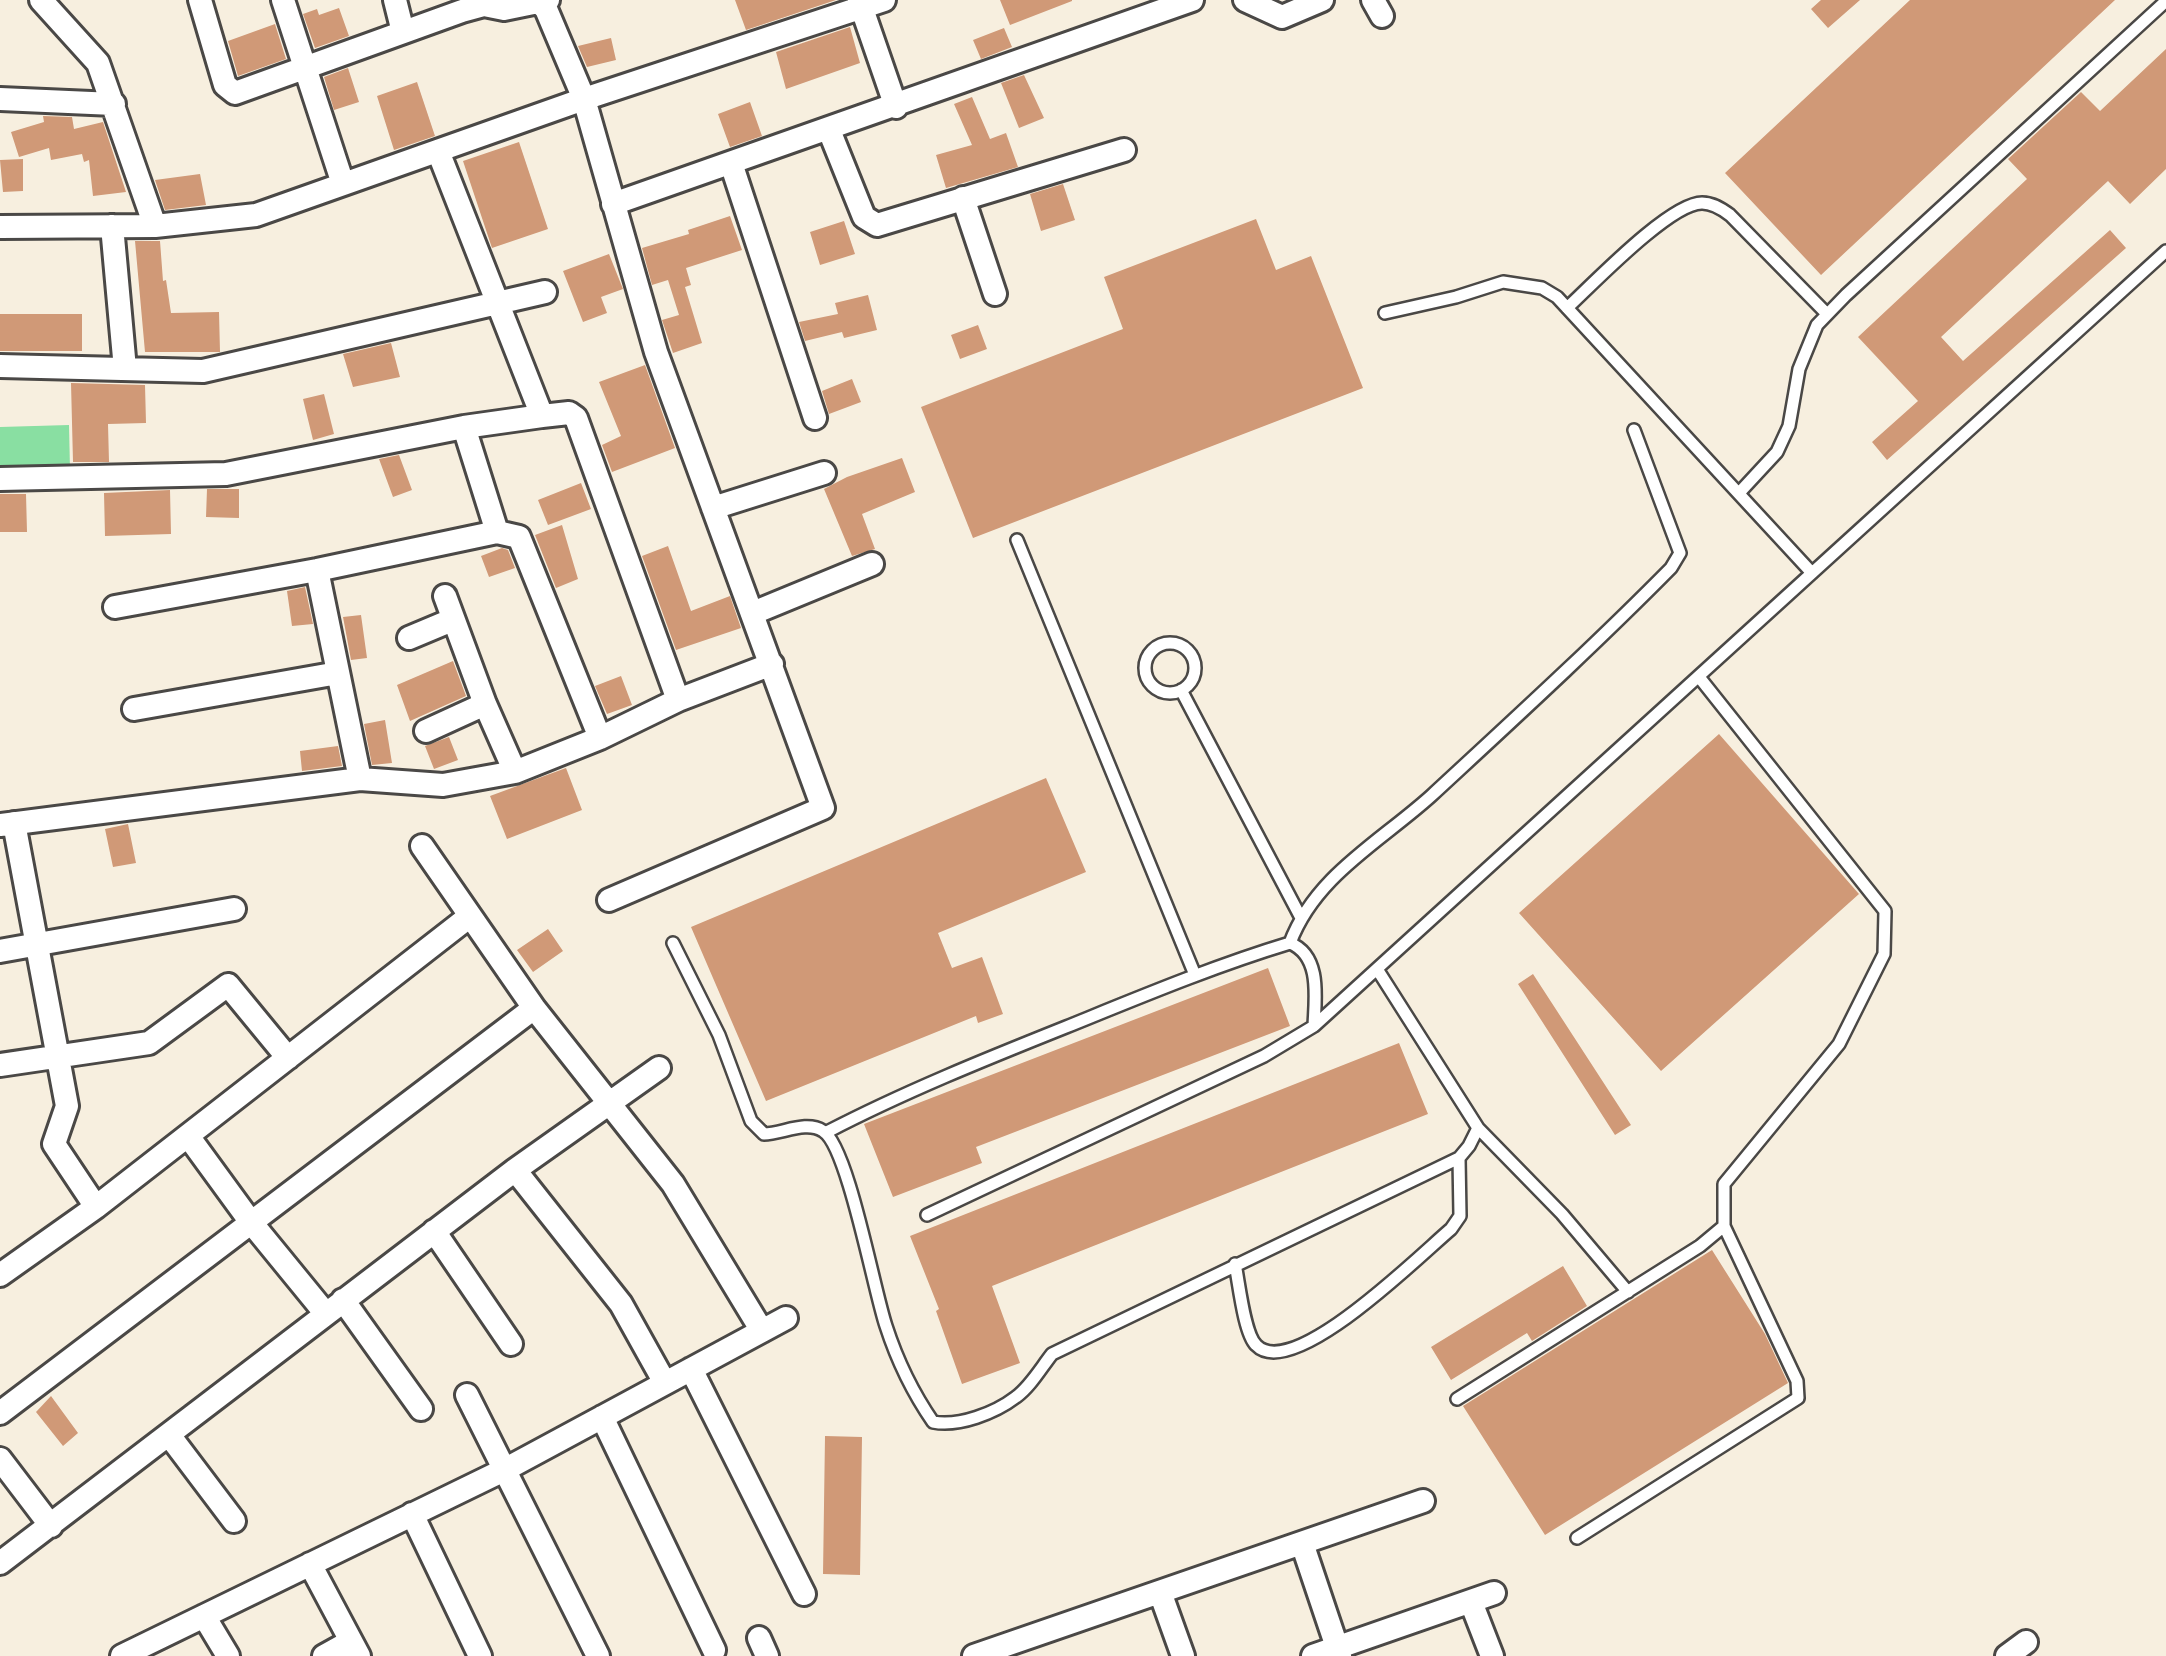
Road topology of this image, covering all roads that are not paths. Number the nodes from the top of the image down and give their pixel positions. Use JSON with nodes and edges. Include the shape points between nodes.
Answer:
{"nodes":[{"id":1,"x":41,"y":0,"type":"edge"},
{"id":2,"x":200,"y":0,"type":"edge"},
{"id":3,"x":283,"y":0,"type":"edge"},
{"id":4,"x":396,"y":0,"type":"edge"},
{"id":5,"x":1192,"y":0,"type":"edge"},
{"id":6,"x":1244,"y":0,"type":"edge"},
{"id":7,"x":1322,"y":0,"type":"edge"},
{"id":8,"x":542,"y":1,"type":"edge"},
{"id":9,"x":2166,"y":1,"type":"edge"},
{"id":10,"x":869,"y":3,"type":"edge"},
{"id":11,"x":403,"y":32,"type":"junction"},
{"id":12,"x":306,"y":69,"type":"junction"},
{"id":13,"x":0,"y":98,"type":"edge"},
{"id":14,"x":584,"y":99,"type":"junction"},
{"id":15,"x":114,"y":104,"type":"junction"},
{"id":16,"x":896,"y":106,"type":"junction"},
{"id":17,"x":829,"y":130,"type":"junction"},
{"id":18,"x":1124,"y":150,"type":"dead end"},
{"id":19,"x":438,"y":151,"type":"junction"},
{"id":20,"x":731,"y":163,"type":"junction"},
{"id":21,"x":342,"y":184,"type":"junction"},
{"id":22,"x":963,"y":198,"type":"junction"},
{"id":23,"x":613,"y":204,"type":"junction"},
{"id":24,"x":112,"y":226,"type":"junction"},
{"id":25,"x":155,"y":226,"type":"junction"},
{"id":26,"x":0,"y":227,"type":"edge"},
{"id":27,"x":2166,"y":251,"type":"edge"},
{"id":28,"x":545,"y":292,"type":"dead end"},
{"id":29,"x":996,"y":294,"type":"dead end"},
{"id":30,"x":496,"y":305,"type":"junction"},
{"id":31,"x":1567,"y":308,"type":"junction"},
{"id":32,"x":1385,"y":313,"type":"dead end"},
{"id":33,"x":1827,"y":314,"type":"junction"},
{"id":34,"x":0,"y":366,"type":"edge"},
{"id":35,"x":125,"y":369,"type":"junction"},
{"id":36,"x":542,"y":416,"type":"junction"},
{"id":37,"x":815,"y":418,"type":"dead end"},
{"id":38,"x":464,"y":427,"type":"junction"},
{"id":39,"x":1634,"y":430,"type":"dead end"},
{"id":40,"x":824,"y":472,"type":"dead end"},
{"id":41,"x":0,"y":479,"type":"edge"},
{"id":42,"x":1739,"y":493,"type":"junction"},
{"id":43,"x":713,"y":508,"type":"junction"},
{"id":44,"x":497,"y":532,"type":"junction"},
{"id":45,"x":1017,"y":540,"type":"dead end"},
{"id":46,"x":872,"y":564,"type":"dead end"},
{"id":47,"x":317,"y":570,"type":"junction"},
{"id":48,"x":1812,"y":573,"type":"junction"},
{"id":49,"x":444,"y":596,"type":"dead end"},
{"id":50,"x":115,"y":607,"type":"dead end"},
{"id":51,"x":753,"y":613,"type":"junction"},
{"id":52,"x":452,"y":620,"type":"junction"},
{"id":53,"x":408,"y":638,"type":"dead end"},
{"id":54,"x":772,"y":664,"type":"junction"},
{"id":55,"x":338,"y":673,"type":"junction"},
{"id":56,"x":1699,"y":677,"type":"junction"},
{"id":57,"x":1181,"y":690,"type":"junction"},
{"id":58,"x":678,"y":700,"type":"junction"},
{"id":59,"x":485,"y":704,"type":"junction"},
{"id":60,"x":134,"y":709,"type":"dead end"},
{"id":61,"x":426,"y":731,"type":"dead end"},
{"id":62,"x":600,"y":738,"type":"junction"},
{"id":63,"x":515,"y":772,"type":"junction"},
{"id":64,"x":360,"y":779,"type":"junction"},
{"id":65,"x":7,"y":824,"type":"edge"},
{"id":66,"x":422,"y":846,"type":"dead end"},
{"id":67,"x":608,"y":900,"type":"dead end"},
{"id":68,"x":234,"y":909,"type":"dead end"},
{"id":69,"x":470,"y":916,"type":"junction"},
{"id":70,"x":1300,"y":916,"type":"junction"},
{"id":71,"x":673,"y":942,"type":"dead end"},
{"id":72,"x":1290,"y":943,"type":"junction"},
{"id":73,"x":37,"y":944,"type":"junction"},
{"id":74,"x":0,"y":951,"type":"edge"},
{"id":75,"x":1377,"y":969,"type":"junction"},
{"id":76,"x":1195,"y":975,"type":"junction"},
{"id":77,"x":534,"y":1008,"type":"junction"},
{"id":78,"x":1314,"y":1026,"type":"junction"},
{"id":79,"x":57,"y":1055,"type":"junction"},
{"id":80,"x":288,"y":1058,"type":"junction"},
{"id":81,"x":0,"y":1065,"type":"edge"},
{"id":82,"x":660,"y":1068,"type":"dead end"},
{"id":83,"x":610,"y":1103,"type":"junction"},
{"id":84,"x":1478,"y":1128,"type":"junction"},
{"id":85,"x":827,"y":1132,"type":"junction"},
{"id":86,"x":188,"y":1136,"type":"junction"},
{"id":87,"x":1458,"y":1158,"type":"junction"},
{"id":88,"x":515,"y":1170,"type":"junction"},
{"id":89,"x":96,"y":1207,"type":"junction"},
{"id":90,"x":927,"y":1215,"type":"dead end"},
{"id":91,"x":250,"y":1221,"type":"junction"},
{"id":92,"x":1724,"y":1226,"type":"junction"},
{"id":93,"x":434,"y":1232,"type":"junction"},
{"id":94,"x":1235,"y":1264,"type":"junction"},
{"id":95,"x":0,"y":1275,"type":"edge"},
{"id":96,"x":1628,"y":1292,"type":"junction"},
{"id":97,"x":334,"y":1307,"type":"junction"},
{"id":98,"x":786,"y":1318,"type":"dead end"},
{"id":99,"x":762,"y":1331,"type":"junction"},
{"id":100,"x":511,"y":1344,"type":"dead end"},
{"id":101,"x":691,"y":1370,"type":"junction"},
{"id":102,"x":665,"y":1383,"type":"junction"},
{"id":103,"x":467,"y":1395,"type":"dead end"},
{"id":104,"x":1456,"y":1399,"type":"dead end"},
{"id":105,"x":421,"y":1409,"type":"dead end"},
{"id":106,"x":0,"y":1413,"type":"edge"},
{"id":107,"x":602,"y":1417,"type":"junction"},
{"id":108,"x":169,"y":1436,"type":"junction"},
{"id":109,"x":0,"y":1459,"type":"edge"},
{"id":110,"x":506,"y":1469,"type":"junction"},
{"id":111,"x":1423,"y":1501,"type":"dead end"},
{"id":112,"x":412,"y":1514,"type":"junction"},
{"id":113,"x":234,"y":1522,"type":"dead end"},
{"id":114,"x":51,"y":1526,"type":"junction"},
{"id":115,"x":1577,"y":1538,"type":"dead end"},
{"id":116,"x":1302,"y":1543,"type":"junction"},
{"id":117,"x":0,"y":1563,"type":"edge"},
{"id":118,"x":310,"y":1564,"type":"junction"},
{"id":119,"x":1160,"y":1592,"type":"junction"},
{"id":120,"x":804,"y":1594,"type":"dead end"},
{"id":121,"x":204,"y":1616,"type":"junction"},
{"id":122,"x":2026,"y":1642,"type":"dead end"},
{"id":123,"x":355,"y":1649,"type":"edge"},
{"id":124,"x":714,"y":1650,"type":"dead end"},
{"id":125,"x":1338,"y":1652,"type":"edge"},
{"id":126,"x":122,"y":1656,"type":"edge"},
{"id":127,"x":228,"y":1656,"type":"edge"},
{"id":128,"x":324,"y":1656,"type":"edge"},
{"id":129,"x":480,"y":1656,"type":"edge"},
{"id":130,"x":598,"y":1656,"type":"edge"},
{"id":131,"x":974,"y":1656,"type":"edge"},
{"id":132,"x":1183,"y":1656,"type":"edge"},
{"id":133,"x":1313,"y":1656,"type":"edge"},
{"id":134,"x":1492,"y":1656,"type":"edge"},
{"id":135,"x":2006,"y":1656,"type":"edge"}],
"edges":[{"from":1,"to":15,"type":"street","via":[[98,63]]},
{"from":2,"to":12,"type":"street","via":[[228,90],[235,94]]},
{"from":3,"to":12,"type":"street"},
{"from":4,"to":11,"type":"street"},
{"from":5,"to":16,"type":"street"},
{"from":6,"to":7,"type":"street","via":[[1282,17]]},
{"from":8,"to":11,"type":"street","via":[[504,10],[484,6]]},
{"from":8,"to":14,"type":"street"},
{"from":9,"to":33,"type":"lane"},
{"from":10,"to":14,"type":"street"},
{"from":10,"to":16,"type":"street"},
{"from":11,"to":12,"type":"street"},
{"from":12,"to":21,"type":"street"},
{"from":13,"to":15,"type":"street"},
{"from":14,"to":19,"type":"street"},
{"from":14,"to":23,"type":"street"},
{"from":15,"to":25,"type":"street"},
{"from":16,"to":17,"type":"street"},
{"from":17,"to":20,"type":"street"},
{"from":17,"to":22,"type":"street","via":[[870,222]]},
{"from":18,"to":22,"type":"street"},
{"from":19,"to":21,"type":"street"},
{"from":19,"to":30,"type":"street"},
{"from":20,"to":23,"type":"street"},
{"from":20,"to":37,"type":"street"},
{"from":21,"to":25,"type":"street","via":[[256,215]]},
{"from":22,"to":29,"type":"street"},
{"from":23,"to":43,"type":"street","via":[[656,352]]},
{"from":24,"to":25,"type":"street"},
{"from":24,"to":26,"type":"street"},
{"from":24,"to":35,"type":"street"},
{"from":27,"to":48,"type":"lane"},
{"from":28,"to":30,"type":"street"},
{"from":30,"to":35,"type":"street","via":[[203,370]]},
{"from":30,"to":36,"type":"street"},
{"from":31,"to":32,"type":"lane","via":[[1542,288],[1503,282]]},
{"from":31,"to":33,"type":"lane","via":[[1663,220],[1699,202],[1730,215]]},
{"from":31,"to":42,"type":"lane"},
{"from":33,"to":42,"type":"lane","via":[[1798,369],[1789,426],[1776,452]]},
{"from":34,"to":35,"type":"street"},
{"from":36,"to":38,"type":"street"},
{"from":36,"to":58,"type":"street","via":[[569,412],[576,418]]},
{"from":38,"to":41,"type":"street","via":[[226,474]]},
{"from":38,"to":44,"type":"street"},
{"from":39,"to":70,"type":"lane","via":[[1680,552],[1671,568],[1508,726],[1323,886]]},
{"from":40,"to":43,"type":"street"},
{"from":42,"to":48,"type":"lane"},
{"from":43,"to":51,"type":"street"},
{"from":44,"to":47,"type":"street"},
{"from":44,"to":62,"type":"street","via":[[519,537]]},
{"from":45,"to":76,"type":"lane"},
{"from":46,"to":51,"type":"street"},
{"from":47,"to":50,"type":"street"},
{"from":47,"to":55,"type":"street"},
{"from":48,"to":56,"type":"lane"},
{"from":49,"to":52,"type":"street"},
{"from":51,"to":54,"type":"street"},
{"from":52,"to":53,"type":"street"},
{"from":52,"to":59,"type":"street"},
{"from":54,"to":58,"type":"street"},
{"from":54,"to":67,"type":"street","via":[[824,808]]},
{"from":55,"to":60,"type":"street"},
{"from":55,"to":64,"type":"street"},
{"from":56,"to":75,"type":"lane"},
{"from":56,"to":92,"type":"lane","via":[[1888,920],[1884,954],[1839,1044],[1724,1184]]},
{"from":57,"to":57,"type":"lane","via":[[1158,690],[1147,678],[1145,662],[1161,644],[1178,644],[1194,662],[1193,678]]},
{"from":57,"to":70,"type":"lane"},
{"from":58,"to":62,"type":"street"},
{"from":59,"to":61,"type":"street"},
{"from":59,"to":63,"type":"street"},
{"from":62,"to":63,"type":"street"},
{"from":63,"to":64,"type":"street","via":[[443,786]]},
{"from":64,"to":65,"type":"street"},
{"from":65,"to":73,"type":"street"},
{"from":66,"to":69,"type":"street"},
{"from":68,"to":73,"type":"street"},
{"from":69,"to":77,"type":"street"},
{"from":69,"to":80,"type":"street"},
{"from":70,"to":72,"type":"lane"},
{"from":71,"to":85,"type":"lane","via":[[719,1035],[751,1122],[764,1134],[800,1127]]},
{"from":72,"to":76,"type":"lane"},
{"from":72,"to":78,"type":"lane","via":[[1311,964]]},
{"from":73,"to":74,"type":"street"},
{"from":73,"to":79,"type":"street"},
{"from":75,"to":78,"type":"lane"},
{"from":75,"to":84,"type":"lane"},
{"from":76,"to":85,"type":"lane"},
{"from":77,"to":83,"type":"street"},
{"from":77,"to":91,"type":"street"},
{"from":78,"to":90,"type":"lane","via":[[1264,1056]]},
{"from":79,"to":80,"type":"street","via":[[149,1044],[228,985]]},
{"from":79,"to":81,"type":"street"},
{"from":79,"to":89,"type":"street","via":[[66,1106],[54,1144]]},
{"from":80,"to":86,"type":"street"},
{"from":82,"to":83,"type":"street"},
{"from":83,"to":88,"type":"street"},
{"from":83,"to":99,"type":"street","via":[[672,1184]]},
{"from":84,"to":87,"type":"lane"},
{"from":84,"to":96,"type":"lane"},
{"from":85,"to":94,"type":"lane","via":[[854,1201],[886,1328],[933,1422],[980,1416],[1017,1397],[1052,1354]]},
{"from":86,"to":89,"type":"street"},
{"from":86,"to":91,"type":"street"},
{"from":87,"to":94,"type":"lane"},
{"from":87,"to":94,"type":"lane","via":[[1460,1216],[1451,1229],[1324,1336],[1282,1354],[1264,1352],[1252,1342]]},
{"from":88,"to":93,"type":"street"},
{"from":88,"to":102,"type":"street","via":[[621,1304]]},
{"from":89,"to":95,"type":"street"},
{"from":91,"to":97,"type":"street"},
{"from":91,"to":106,"type":"street"},
{"from":92,"to":96,"type":"lane"},
{"from":92,"to":115,"type":"lane","via":[[1797,1381],[1798,1398]]},
{"from":93,"to":97,"type":"street"},
{"from":93,"to":100,"type":"street"},
{"from":96,"to":104,"type":"lane"},
{"from":97,"to":105,"type":"street"},
{"from":97,"to":108,"type":"street"},
{"from":98,"to":99,"type":"street"},
{"from":99,"to":101,"type":"street"},
{"from":101,"to":102,"type":"street"},
{"from":101,"to":120,"type":"street"},
{"from":102,"to":107,"type":"street"},
{"from":103,"to":110,"type":"street"},
{"from":107,"to":110,"type":"street"},
{"from":107,"to":124,"type":"street"},
{"from":108,"to":113,"type":"street"},
{"from":108,"to":114,"type":"street"},
{"from":109,"to":114,"type":"street"},
{"from":110,"to":112,"type":"street"},
{"from":110,"to":130,"type":"street"},
{"from":111,"to":116,"type":"street"},
{"from":112,"to":118,"type":"street"},
{"from":112,"to":129,"type":"street"},
{"from":114,"to":117,"type":"street"},
{"from":116,"to":119,"type":"street"},
{"from":116,"to":125,"type":"street"},
{"from":118,"to":121,"type":"street"},
{"from":118,"to":123,"type":"street"},
{"from":119,"to":131,"type":"street"},
{"from":119,"to":132,"type":"street"},
{"from":121,"to":126,"type":"street"},
{"from":121,"to":127,"type":"street"},
{"from":122,"to":135,"type":"street"},
{"from":123,"to":128,"type":"street"},
{"from":125,"to":133,"type":"street"},
{"from":125,"to":134,"type":"street","via":[[1482,1598]]}]}
